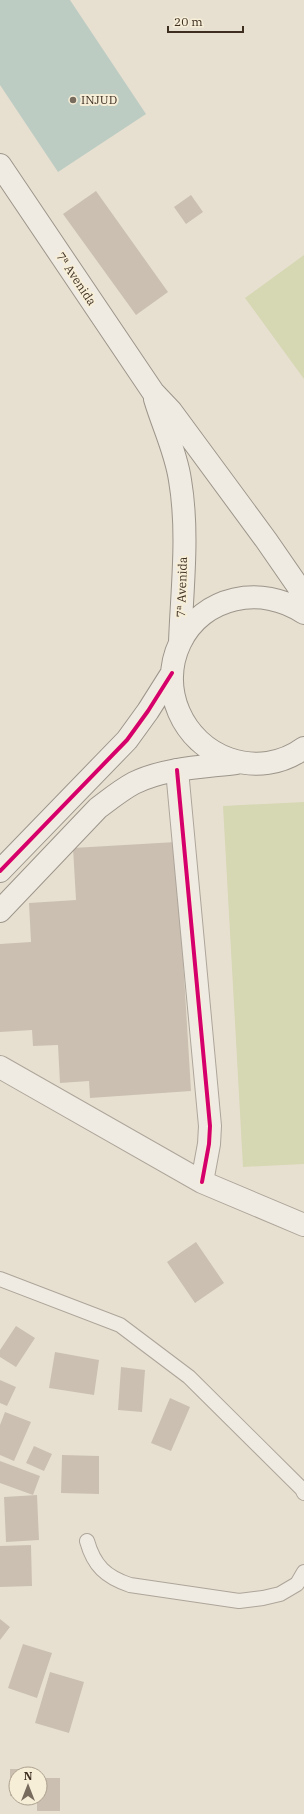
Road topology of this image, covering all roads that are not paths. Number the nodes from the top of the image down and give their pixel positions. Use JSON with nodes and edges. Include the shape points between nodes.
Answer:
{"nodes":[{"id":1,"x":0,"y":165,"type":"edge"},
{"id":2,"x":153,"y":392,"type":"junction"},
{"id":3,"x":304,"y":595,"type":"edge"},
{"id":4,"x":304,"y":612,"type":"edge"},
{"id":5,"x":180,"y":642,"type":"junction"},
{"id":6,"x":172,"y":673,"type":"junction"},
{"id":7,"x":304,"y":748,"type":"edge"},
{"id":8,"x":304,"y":761,"type":"edge"},
{"id":9,"x":240,"y":762,"type":"junction"},
{"id":10,"x":276,"y":762,"type":"junction"},
{"id":11,"x":177,"y":770,"type":"junction"},
{"id":12,"x":0,"y":871,"type":"edge"},
{"id":13,"x":0,"y":911,"type":"edge"},
{"id":14,"x":0,"y":1067,"type":"edge"},
{"id":15,"x":202,"y":1182,"type":"junction"},
{"id":16,"x":304,"y":1225,"type":"edge"},
{"id":17,"x":0,"y":1278,"type":"edge"},
{"id":18,"x":304,"y":1493,"type":"edge"},
{"id":19,"x":87,"y":1541,"type":"dead end"},
{"id":20,"x":304,"y":1572,"type":"edge"}],
"edges":[{"from":1,"to":2,"type":"street","name":"7ª Avenida"},
{"from":2,"to":3,"type":"street","name":"7ª Avenida","via":[[189,435]]},
{"from":2,"to":5,"type":"street","name":"7ª Avenida","via":[[174,453],[180,481],[184,527]]},
{"from":4,"to":5,"type":"street","via":[[294,605],[269,597],[242,597],[218,605],[196,621]]},
{"from":5,"to":6,"type":"street","via":[[174,657]]},
{"from":6,"to":9,"type":"street","via":[[173,697],[182,720],[196,740],[217,754]]},
{"from":6,"to":12,"type":"street","via":[[127,740]]},
{"from":7,"to":10,"type":"street"},
{"from":8,"to":10,"type":"street"},
{"from":9,"to":10,"type":"street"},
{"from":9,"to":11,"type":"street"},
{"from":11,"to":13,"type":"street","via":[[134,783],[98,808]]},
{"from":11,"to":15,"type":"street","via":[[210,1126]]},
{"from":14,"to":15,"type":"street"},
{"from":15,"to":16,"type":"street"},
{"from":17,"to":18,"type":"lane","via":[[120,1325],[189,1377]]},
{"from":19,"to":20,"type":"lane","via":[[96,1563],[115,1580],[130,1585],[239,1601],[280,1594],[297,1584]]}]}
